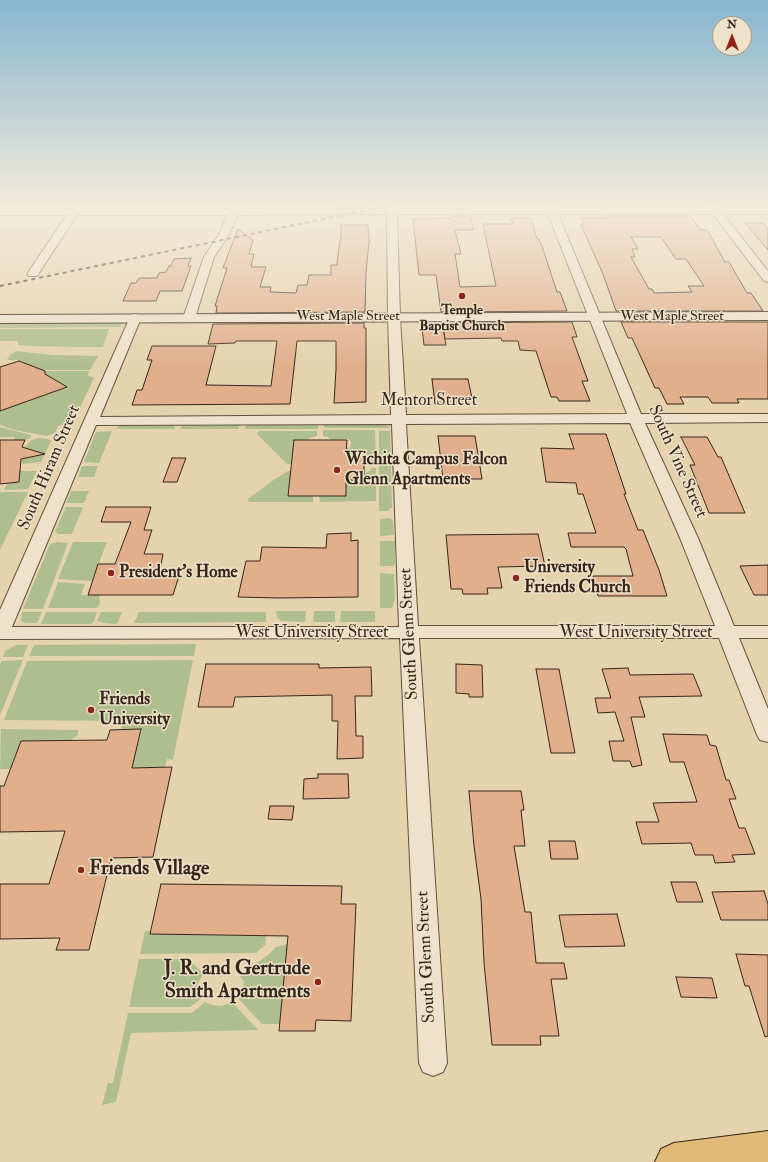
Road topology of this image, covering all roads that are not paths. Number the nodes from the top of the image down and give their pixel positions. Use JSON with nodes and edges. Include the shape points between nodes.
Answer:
{"nodes":[{"id":1,"x":43,"y":259,"type":"edge"},
{"id":2,"x":208,"y":259,"type":"edge"},
{"id":3,"x":393,"y":259,"type":"edge"},
{"id":4,"x":572,"y":259,"type":"edge"},
{"id":5,"x":753,"y":259,"type":"edge"},
{"id":6,"x":33,"y":274,"type":"dead end"},
{"id":7,"x":768,"y":279,"type":"edge"},
{"id":8,"x":768,"y":316,"type":"edge"},
{"id":9,"x":394,"y":317,"type":"junction"},
{"id":10,"x":596,"y":317,"type":"junction"},
{"id":11,"x":135,"y":318,"type":"junction"},
{"id":12,"x":189,"y":318,"type":"junction"},
{"id":13,"x":0,"y":319,"type":"edge"},
{"id":14,"x":768,"y":418,"type":"edge"},
{"id":15,"x":400,"y":419,"type":"junction"},
{"id":16,"x":636,"y":419,"type":"junction"},
{"id":17,"x":91,"y":421,"type":"junction"},
{"id":18,"x":727,"y":632,"type":"junction"},
{"id":19,"x":768,"y":632,"type":"edge"},
{"id":20,"x":0,"y":633,"type":"edge"},
{"id":21,"x":409,"y":634,"type":"junction"},
{"id":22,"x":768,"y":735,"type":"edge"},
{"id":23,"x":433,"y":1063,"type":"dead end"},
{"id":24,"x":768,"y":1150,"type":"edge"},
{"id":25,"x":674,"y":1162,"type":"edge"}],
"edges":[{"from":1,"to":6,"type":"street"},
{"from":2,"to":12,"type":"street"},
{"from":3,"to":9,"type":"street","name":"South Glenn Street"},
{"from":4,"to":10,"type":"street","name":"South Vine Street"},
{"from":5,"to":7,"type":"street"},
{"from":8,"to":10,"type":"street","name":"West Maple Street"},
{"from":9,"to":10,"type":"street","name":"West Maple Street"},
{"from":9,"to":12,"type":"street","name":"West Maple Street"},
{"from":9,"to":15,"type":"street","name":"South Glenn Street"},
{"from":10,"to":16,"type":"street","name":"South Vine Street"},
{"from":11,"to":12,"type":"street","name":"West Maple Street"},
{"from":11,"to":13,"type":"street","name":"West Maple Street"},
{"from":11,"to":17,"type":"street","name":"South Hiram Street"},
{"from":14,"to":16,"type":"street","name":"Mentor Street"},
{"from":15,"to":16,"type":"street","name":"Mentor Street"},
{"from":15,"to":17,"type":"street","name":"Mentor Street"},
{"from":15,"to":21,"type":"street","name":"South Glenn Street"},
{"from":16,"to":18,"type":"street","name":"South Vine Street"},
{"from":17,"to":20,"type":"street","name":"South Hiram Street"},
{"from":18,"to":19,"type":"street","name":"West University Street"},
{"from":18,"to":21,"type":"street","name":"West University Street"},
{"from":18,"to":22,"type":"street","name":"South Vine Street"},
{"from":20,"to":21,"type":"street","name":"West University Street"},
{"from":21,"to":23,"type":"street","name":"South Glenn Street"},
{"from":24,"to":25,"type":"highway"}]}
